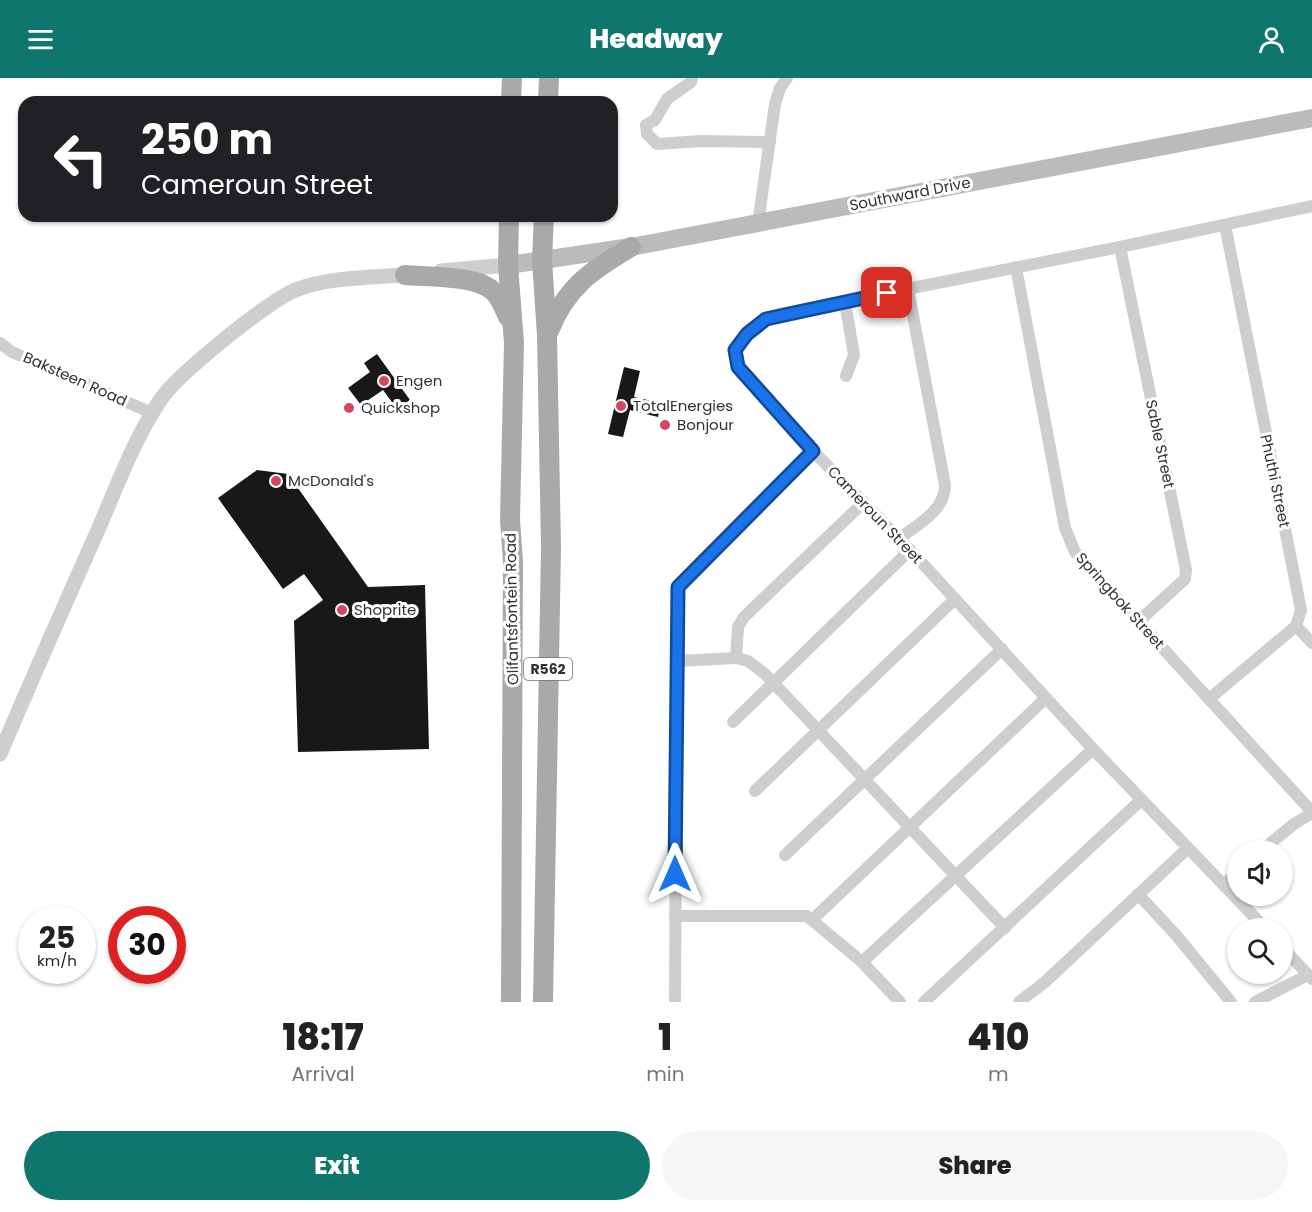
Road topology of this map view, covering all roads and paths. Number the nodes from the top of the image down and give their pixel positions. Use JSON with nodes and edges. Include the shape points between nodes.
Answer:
{"nodes":[{"id":1,"x":512,"y":78,"type":"edge"},
{"id":2,"x":549,"y":78,"type":"edge"},
{"id":3,"x":692,"y":78,"type":"edge"},
{"id":4,"x":787,"y":78,"type":"edge"},
{"id":5,"x":511,"y":96,"type":"edge"},
{"id":6,"x":548,"y":96,"type":"edge"},
{"id":7,"x":1312,"y":118,"type":"edge"},
{"id":8,"x":770,"y":142,"type":"junction"},
{"id":9,"x":1312,"y":206,"type":"edge"},
{"id":10,"x":509,"y":222,"type":"edge"},
{"id":11,"x":544,"y":222,"type":"edge"},
{"id":12,"x":758,"y":223,"type":"junction"},
{"id":13,"x":1225,"y":225,"type":"junction"},
{"id":14,"x":631,"y":247,"type":"junction"},
{"id":15,"x":1120,"y":248,"type":"junction"},
{"id":16,"x":542,"y":260,"type":"junction"},
{"id":17,"x":508,"y":265,"type":"junction"},
{"id":18,"x":1016,"y":267,"type":"junction"},
{"id":19,"x":405,"y":275,"type":"junction"},
{"id":20,"x":908,"y":289,"type":"junction"},
{"id":21,"x":845,"y":302,"type":"junction"},
{"id":22,"x":547,"y":335,"type":"junction"},
{"id":23,"x":0,"y":343,"type":"edge"},
{"id":24,"x":514,"y":343,"type":"junction"},
{"id":25,"x":846,"y":376,"type":"dead end"},
{"id":26,"x":152,"y":413,"type":"junction"},
{"id":27,"x":813,"y":451,"type":"junction"},
{"id":28,"x":864,"y":502,"type":"junction"},
{"id":29,"x":899,"y":539,"type":"junction"},
{"id":30,"x":910,"y":550,"type":"junction"},
{"id":31,"x":956,"y":599,"type":"junction"},
{"id":32,"x":1139,"y":621,"type":"junction"},
{"id":33,"x":1296,"y":626,"type":"junction"},
{"id":34,"x":1312,"y":643,"type":"edge"},
{"id":35,"x":1002,"y":650,"type":"junction"},
{"id":36,"x":736,"y":658,"type":"junction"},
{"id":37,"x":677,"y":661,"type":"junction"},
{"id":38,"x":772,"y":682,"type":"junction"},
{"id":39,"x":1046,"y":698,"type":"junction"},
{"id":40,"x":1209,"y":699,"type":"junction"},
{"id":41,"x":733,"y":722,"type":"dead end"},
{"id":42,"x":818,"y":729,"type":"junction"},
{"id":43,"x":1093,"y":749,"type":"junction"},
{"id":44,"x":0,"y":754,"type":"edge"},
{"id":45,"x":865,"y":780,"type":"junction"},
{"id":46,"x":755,"y":791,"type":"dead end"},
{"id":47,"x":1141,"y":800,"type":"junction"},
{"id":48,"x":1312,"y":812,"type":"edge"},
{"id":49,"x":911,"y":828,"type":"junction"},
{"id":50,"x":1274,"y":840,"type":"edge"},
{"id":51,"x":1188,"y":848,"type":"junction"},
{"id":52,"x":785,"y":855,"type":"dead end"},
{"id":53,"x":956,"y":875,"type":"junction"},
{"id":54,"x":1227,"y":881,"type":"edge"},
{"id":55,"x":1224,"y":884,"type":"junction"},
{"id":56,"x":1138,"y":894,"type":"junction"},
{"id":57,"x":675,"y":916,"type":"junction"},
{"id":58,"x":1256,"y":918,"type":"edge"},
{"id":59,"x":813,"y":919,"type":"junction"},
{"id":60,"x":1005,"y":928,"type":"junction"},
{"id":61,"x":1293,"y":959,"type":"edge"},
{"id":62,"x":862,"y":963,"type":"junction"},
{"id":63,"x":1310,"y":977,"type":"edge"},
{"id":64,"x":511,"y":1002,"type":"edge"},
{"id":65,"x":543,"y":1002,"type":"edge"},
{"id":66,"x":675,"y":1002,"type":"edge"},
{"id":67,"x":900,"y":1002,"type":"edge"},
{"id":68,"x":924,"y":1002,"type":"edge"},
{"id":69,"x":1019,"y":1002,"type":"edge"},
{"id":70,"x":1231,"y":1002,"type":"edge"},
{"id":71,"x":1255,"y":1002,"type":"edge"}],
"edges":[{"from":1,"to":5,"type":"main road"},
{"from":2,"to":6,"type":"main road"},
{"from":3,"to":8,"type":"street","via":[[667,99],[656,120],[646,125],[652,142]]},
{"from":4,"to":8,"type":"street","via":[[777,96]]},
{"from":7,"to":12,"type":"main road","name":"Southward Drive"},
{"from":8,"to":12,"type":"street"},
{"from":9,"to":13,"type":"street","name":"Cameroun Street"},
{"from":10,"to":17,"type":"main road","name":"Olifantsfontein Road","number":"R562"},
{"from":11,"to":16,"type":"main road","number":"R562"},
{"from":12,"to":14,"type":"main road","name":"Southward Drive"},
{"from":13,"to":15,"type":"street","name":"Cameroun Street"},
{"from":13,"to":33,"type":"street","name":"Phuthi Street","via":[[1301,610]]},
{"from":14,"to":16,"type":"main road","name":"Southward Drive"},
{"from":14,"to":22,"type":"main road","via":[[591,272],[570,291]]},
{"from":15,"to":18,"type":"street","name":"Cameroun Street"},
{"from":15,"to":32,"type":"street","name":"Sable Street","via":[[1186,570],[1185,579]]},
{"from":16,"to":17,"type":"main road","name":"Southward Drive"},
{"from":16,"to":22,"type":"main road","number":"R562"},
{"from":17,"to":19,"type":"street"},
{"from":17,"to":24,"type":"main road","name":"Olifantsfontein Road","number":"R562"},
{"from":18,"to":20,"type":"street","name":"Cameroun Street"},
{"from":18,"to":32,"type":"street","name":"Springbok Street","via":[[1068,537],[1079,558]]},
{"from":19,"to":24,"type":"main road","via":[[485,285],[500,299]]},
{"from":19,"to":26,"type":"street","via":[[326,283],[288,294],[183,374]]},
{"from":20,"to":21,"type":"street","name":"Cameroun Street"},
{"from":20,"to":29,"type":"street","via":[[945,495],[937,508]]},
{"from":21,"to":25,"type":"street","via":[[854,355]]},
{"from":21,"to":27,"type":"street","name":"Cameroun Street","via":[[766,319],[735,350],[738,367]]},
{"from":22,"to":65,"type":"main road","number":"R562","via":[[551,547]]},
{"from":23,"to":26,"type":"street","name":"Baksteen Road","via":[[12,352]]},
{"from":24,"to":64,"type":"main road","name":"Olifantsfontein Road","number":"R562","via":[[510,520]]},
{"from":26,"to":44,"type":"street"},
{"from":27,"to":28,"type":"street","name":"Cameroun Street"},
{"from":27,"to":37,"type":"street","via":[[679,585]]},
{"from":28,"to":29,"type":"street","name":"Cameroun Street"},
{"from":28,"to":36,"type":"street","via":[[744,617],[738,627]]},
{"from":29,"to":30,"type":"street","name":"Cameroun Street"},
{"from":30,"to":31,"type":"street","name":"Cameroun Street"},
{"from":30,"to":38,"type":"street"},
{"from":31,"to":35,"type":"street","name":"Cameroun Street"},
{"from":31,"to":42,"type":"street"},
{"from":32,"to":40,"type":"street","name":"Springbok Street"},
{"from":33,"to":34,"type":"street"},
{"from":33,"to":40,"type":"street"},
{"from":35,"to":39,"type":"street","name":"Cameroun Street"},
{"from":35,"to":45,"type":"street"},
{"from":36,"to":37,"type":"street"},
{"from":36,"to":38,"type":"street","via":[[757,667]]},
{"from":37,"to":57,"type":"street"},
{"from":38,"to":41,"type":"street"},
{"from":38,"to":42,"type":"street"},
{"from":39,"to":43,"type":"street","name":"Cameroun Street"},
{"from":39,"to":49,"type":"street"},
{"from":40,"to":48,"type":"street","name":"Springbok Street"},
{"from":42,"to":45,"type":"street"},
{"from":42,"to":46,"type":"street"},
{"from":43,"to":47,"type":"street","name":"Cameroun Street"},
{"from":43,"to":53,"type":"street"},
{"from":45,"to":49,"type":"street"},
{"from":45,"to":52,"type":"street"},
{"from":47,"to":51,"type":"street","name":"Cameroun Street"},
{"from":47,"to":60,"type":"street"},
{"from":48,"to":50,"type":"street"},
{"from":49,"to":53,"type":"street"},
{"from":49,"to":59,"type":"street"},
{"from":51,"to":55,"type":"street","name":"Cameroun Street"},
{"from":51,"to":56,"type":"street"},
{"from":53,"to":60,"type":"street"},
{"from":53,"to":62,"type":"street"},
{"from":54,"to":55,"type":"street"},
{"from":55,"to":58,"type":"street","name":"Cameroun Street"},
{"from":56,"to":69,"type":"street"},
{"from":56,"to":70,"type":"street"},
{"from":57,"to":59,"type":"street","via":[[797,915]]},
{"from":57,"to":66,"type":"street"},
{"from":59,"to":62,"type":"street"},
{"from":60,"to":68,"type":"street"},
{"from":61,"to":63,"type":"street"},
{"from":62,"to":67,"type":"street"},
{"from":63,"to":71,"type":"street"}]}
